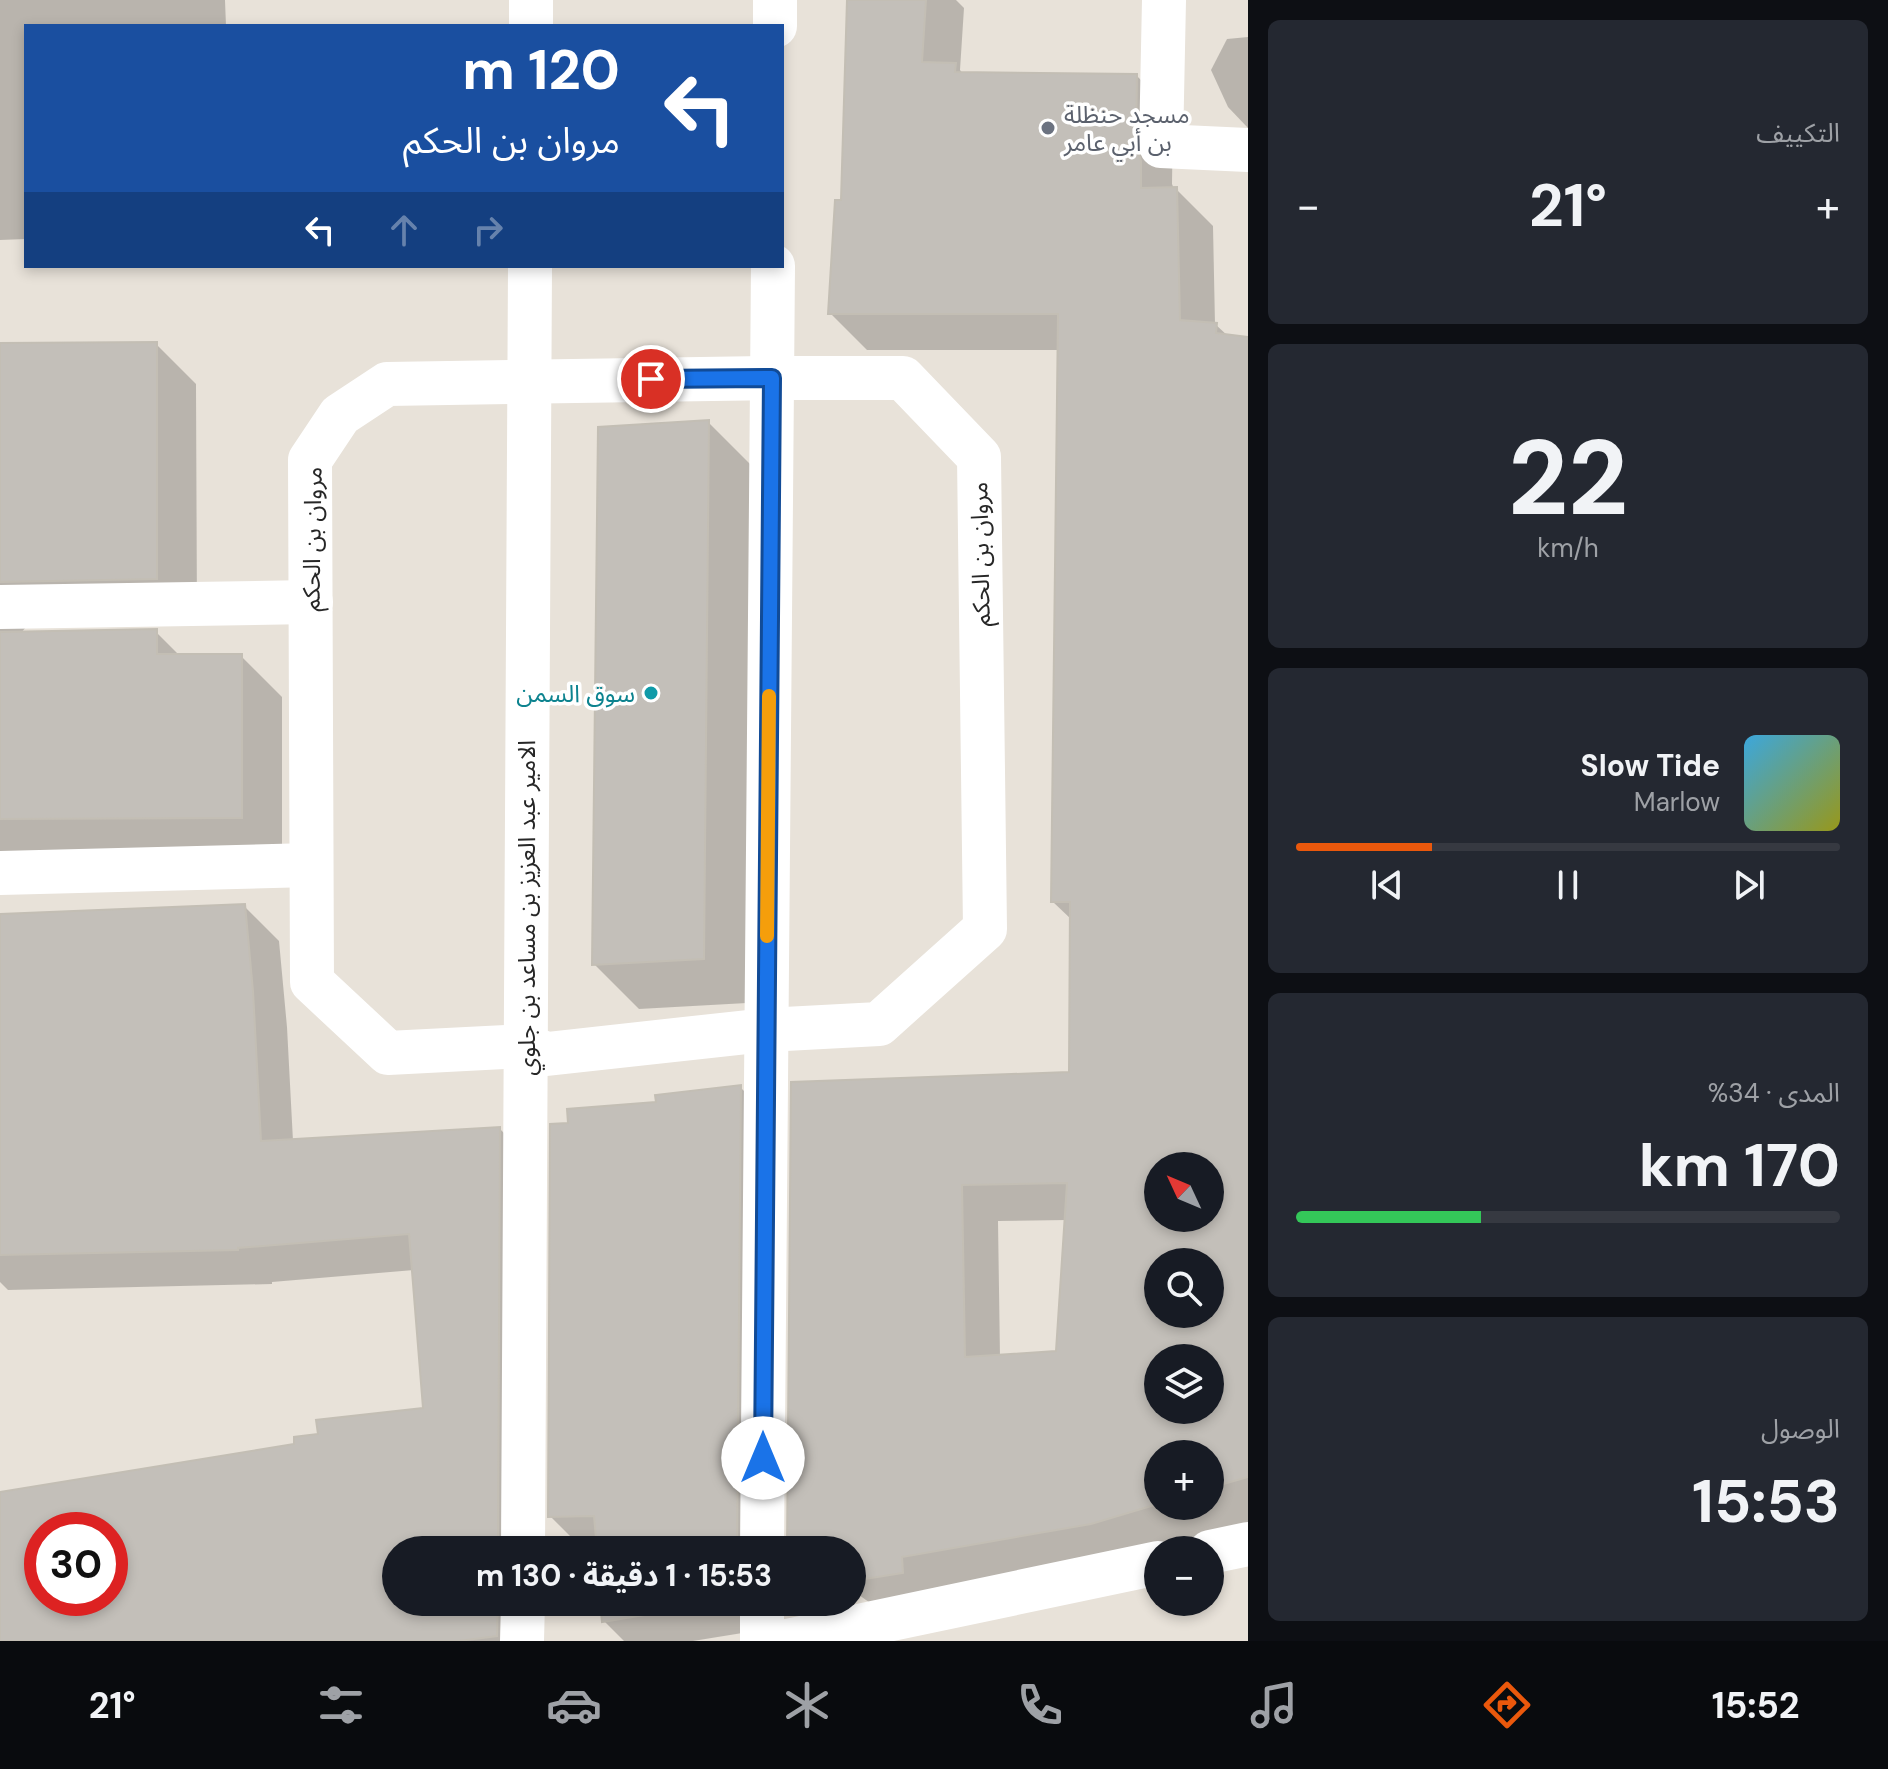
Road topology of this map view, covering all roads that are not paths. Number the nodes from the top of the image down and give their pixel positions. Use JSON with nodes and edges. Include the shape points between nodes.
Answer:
{"nodes":[{"id":1,"x":531,"y":0,"type":"edge"},
{"id":2,"x":775,"y":0,"type":"edge"},
{"id":3,"x":1164,"y":0,"type":"edge"},
{"id":4,"x":531,"y":24,"type":"edge"},
{"id":5,"x":775,"y":24,"type":"edge"},
{"id":6,"x":1248,"y":150,"type":"edge"},
{"id":7,"x":530,"y":268,"type":"edge"},
{"id":8,"x":773,"y":268,"type":"edge"},
{"id":9,"x":772,"y":378,"type":"junction"},
{"id":10,"x":530,"y":381,"type":"junction"},
{"id":11,"x":311,"y":602,"type":"junction"},
{"id":12,"x":0,"y":607,"type":"edge"},
{"id":13,"x":311,"y":865,"type":"junction"},
{"id":14,"x":0,"y":873,"type":"edge"},
{"id":15,"x":766,"y":1030,"type":"junction"},
{"id":16,"x":526,"y":1046,"type":"junction"},
{"id":17,"x":523,"y":1536,"type":"edge"},
{"id":18,"x":762,"y":1536,"type":"edge"},
{"id":19,"x":1248,"y":1544,"type":"edge"},
{"id":20,"x":1224,"y":1549,"type":"edge"},
{"id":21,"x":1144,"y":1566,"type":"edge"},
{"id":22,"x":523,"y":1616,"type":"edge"},
{"id":23,"x":762,"y":1616,"type":"edge"},
{"id":24,"x":522,"y":1641,"type":"edge"},
{"id":25,"x":762,"y":1641,"type":"edge"},
{"id":26,"x":787,"y":1641,"type":"edge"}],
"edges":[{"from":1,"to":4,"type":"street"},
{"from":2,"to":5,"type":"street"},
{"from":3,"to":6,"type":"street","via":[[1161,146]]},
{"from":7,"to":10,"type":"street","name":"الامير عبد العزيز بن مساعد بن جلوي"},
{"from":8,"to":9,"type":"street"},
{"from":9,"to":10,"type":"street","name":"مروان بن الحكم"},
{"from":9,"to":15,"type":"street"},
{"from":9,"to":15,"type":"street","name":"مروان بن الحكم","via":[[903,378],[979,457],[985,929],[879,1024]]},
{"from":10,"to":11,"type":"street","name":"مروان بن الحكم","via":[[387,384],[340,415],[310,460]]},
{"from":10,"to":16,"type":"street","name":"الامير عبد العزيز بن مساعد بن جلوي"},
{"from":11,"to":12,"type":"street"},
{"from":11,"to":13,"type":"street","name":"مروان بن الحكم"},
{"from":13,"to":14,"type":"street"},
{"from":13,"to":16,"type":"street","name":"مروان بن الحكم","via":[[312,982],[388,1053]]},
{"from":15,"to":16,"type":"street","name":"مروان بن الحكم","via":[[547,1054]]},
{"from":15,"to":18,"type":"street"},
{"from":16,"to":17,"type":"street","name":"الامير عبد العزيز بن مساعد بن جلوي"},
{"from":19,"to":20,"type":"street"},
{"from":21,"to":26,"type":"street"},
{"from":22,"to":24,"type":"street"},
{"from":23,"to":25,"type":"street"}]}
